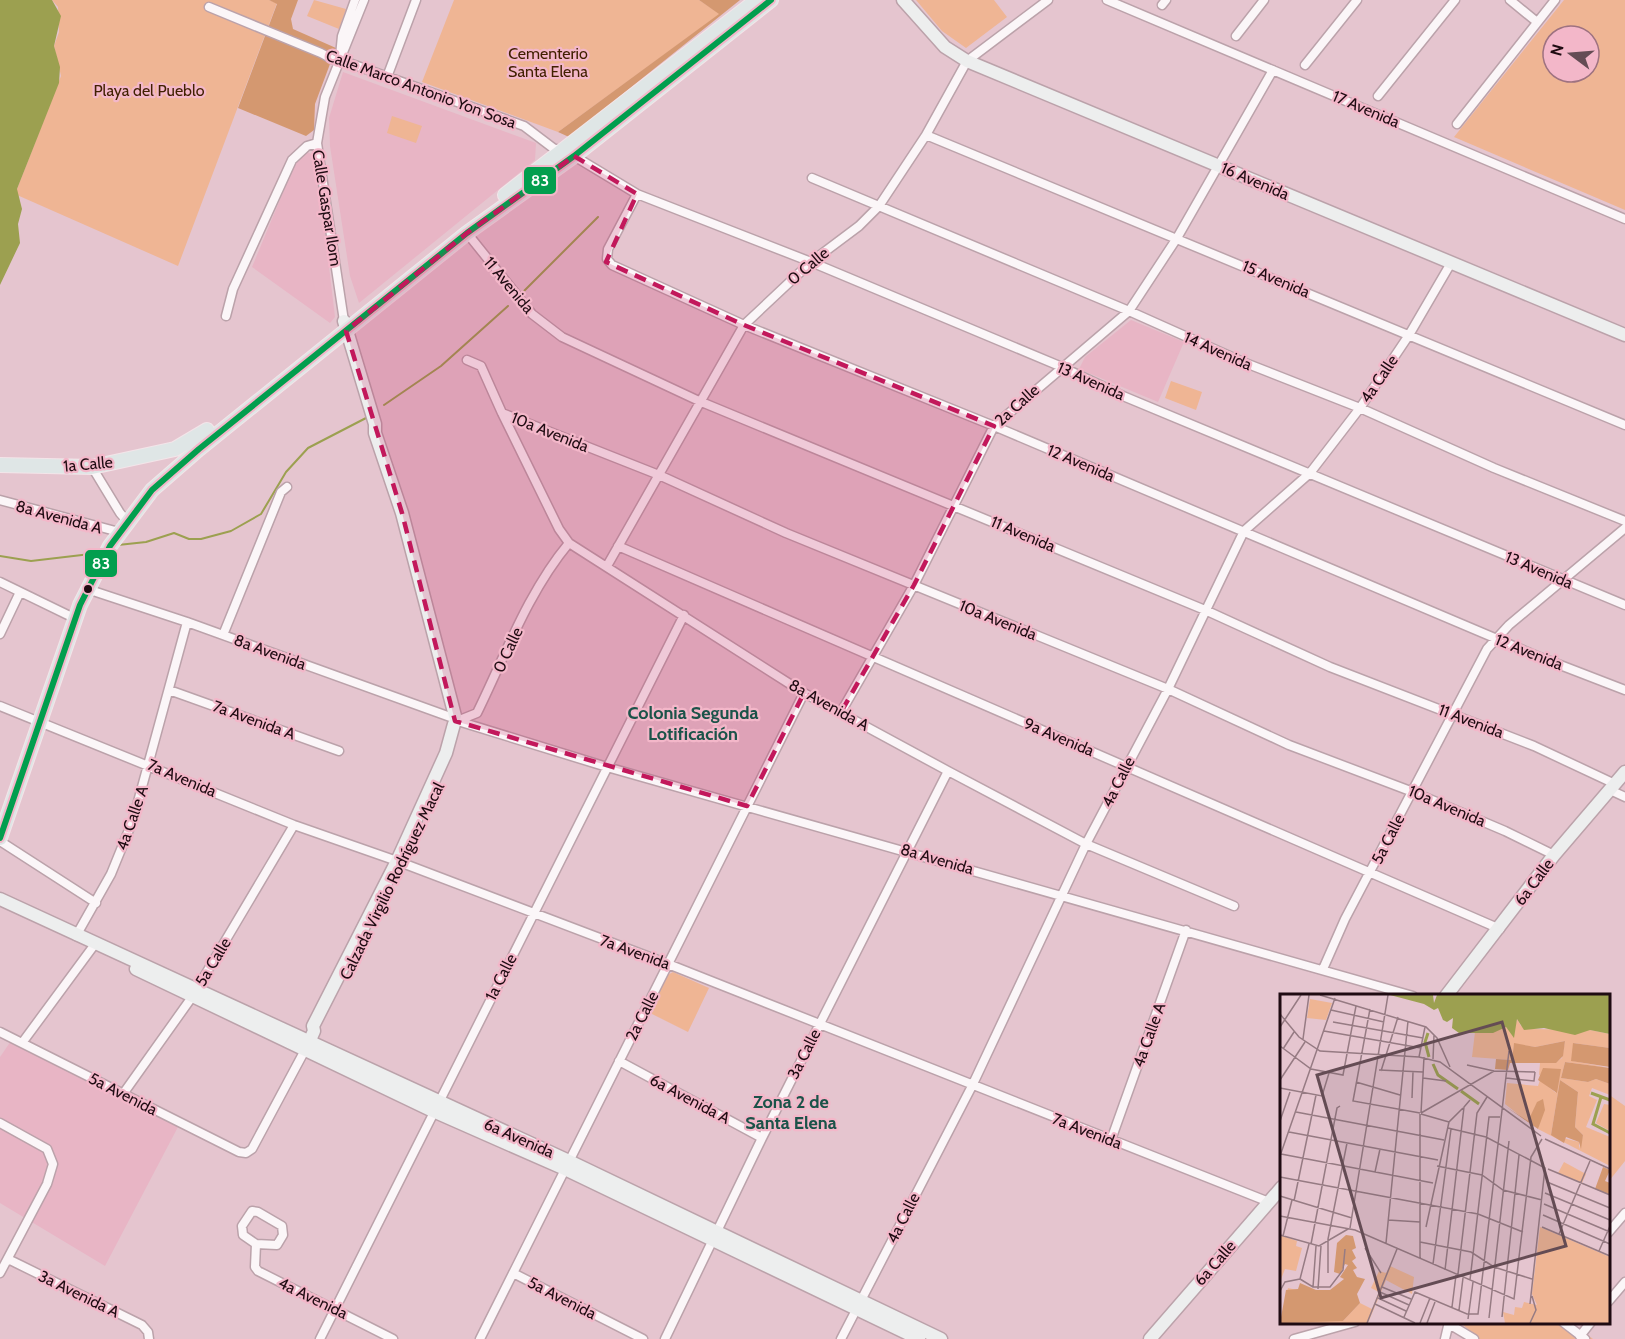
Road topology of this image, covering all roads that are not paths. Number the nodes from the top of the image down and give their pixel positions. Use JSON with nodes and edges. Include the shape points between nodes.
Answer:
{"nodes":[{"id":1,"x":355,"y":0,"type":"edge"},
{"id":2,"x":364,"y":0,"type":"edge"},
{"id":3,"x":416,"y":0,"type":"edge"},
{"id":4,"x":757,"y":0,"type":"edge"},
{"id":5,"x":771,"y":0,"type":"edge"},
{"id":6,"x":903,"y":0,"type":"edge"},
{"id":7,"x":1048,"y":0,"type":"edge"},
{"id":8,"x":1107,"y":0,"type":"edge"},
{"id":9,"x":1264,"y":0,"type":"edge"},
{"id":10,"x":1358,"y":0,"type":"edge"},
{"id":11,"x":1455,"y":0,"type":"edge"},
{"id":12,"x":1510,"y":0,"type":"edge"},
{"id":13,"x":1555,"y":0,"type":"edge"},
{"id":14,"x":209,"y":7,"type":"dead end"},
{"id":15,"x":1538,"y":22,"type":"junction"},
{"id":16,"x":1236,"y":36,"type":"dead end"},
{"id":17,"x":967,"y":61,"type":"junction"},
{"id":18,"x":339,"y":63,"type":"junction"},
{"id":19,"x":1305,"y":65,"type":"dead end"},
{"id":20,"x":1273,"y":70,"type":"junction"},
{"id":21,"x":387,"y":77,"type":"junction"},
{"id":22,"x":1378,"y":96,"type":"dead end"},
{"id":23,"x":1457,"y":123,"type":"dead end"},
{"id":24,"x":926,"y":135,"type":"junction"},
{"id":25,"x":317,"y":143,"type":"junction"},
{"id":26,"x":567,"y":154,"type":"junction"},
{"id":27,"x":1216,"y":165,"type":"junction"},
{"id":28,"x":812,"y":178,"type":"dead end"},
{"id":29,"x":637,"y":194,"type":"junction"},
{"id":30,"x":879,"y":206,"type":"junction"},
{"id":31,"x":1625,"y":219,"type":"edge"},
{"id":32,"x":467,"y":233,"type":"junction"},
{"id":33,"x":1177,"y":238,"type":"junction"},
{"id":34,"x":811,"y":262,"type":"junction"},
{"id":35,"x":1451,"y":263,"type":"junction"},
{"id":36,"x":1130,"y":311,"type":"junction"},
{"id":37,"x":226,"y":316,"type":"dead end"},
{"id":38,"x":744,"y":325,"type":"junction"},
{"id":39,"x":345,"y":326,"type":"junction"},
{"id":40,"x":1408,"y":335,"type":"junction"},
{"id":41,"x":1625,"y":335,"type":"edge"},
{"id":42,"x":467,"y":360,"type":"dead end"},
{"id":43,"x":1062,"y":367,"type":"junction"},
{"id":44,"x":699,"y":401,"type":"junction"},
{"id":45,"x":1360,"y":408,"type":"junction"},
{"id":46,"x":502,"y":413,"type":"junction"},
{"id":47,"x":1625,"y":425,"type":"edge"},
{"id":48,"x":994,"y":426,"type":"junction"},
{"id":49,"x":0,"y":465,"type":"edge"},
{"id":50,"x":92,"y":466,"type":"junction"},
{"id":51,"x":1310,"y":473,"type":"junction"},
{"id":52,"x":659,"y":475,"type":"junction"},
{"id":53,"x":287,"y":487,"type":"dead end"},
{"id":54,"x":0,"y":501,"type":"edge"},
{"id":55,"x":953,"y":504,"type":"junction"},
{"id":56,"x":1625,"y":521,"type":"edge"},
{"id":57,"x":123,"y":527,"type":"junction"},
{"id":58,"x":1625,"y":528,"type":"edge"},
{"id":59,"x":1244,"y":531,"type":"junction"},
{"id":60,"x":569,"y":543,"type":"junction"},
{"id":61,"x":618,"y":546,"type":"junction"},
{"id":62,"x":607,"y":566,"type":"junction"},
{"id":63,"x":1561,"y":580,"type":"junction"},
{"id":64,"x":0,"y":582,"type":"edge"},
{"id":65,"x":914,"y":585,"type":"junction"},
{"id":66,"x":87,"y":590,"type":"junction"},
{"id":67,"x":20,"y":592,"type":"junction"},
{"id":68,"x":1625,"y":605,"type":"edge"},
{"id":69,"x":1205,"y":610,"type":"junction"},
{"id":70,"x":684,"y":615,"type":"junction"},
{"id":71,"x":75,"y":618,"type":"junction"},
{"id":72,"x":187,"y":622,"type":"junction"},
{"id":73,"x":0,"y":634,"type":"edge"},
{"id":74,"x":223,"y":635,"type":"junction"},
{"id":75,"x":1496,"y":639,"type":"junction"},
{"id":76,"x":871,"y":656,"type":"junction"},
{"id":77,"x":1168,"y":688,"type":"junction"},
{"id":78,"x":169,"y":690,"type":"junction"},
{"id":79,"x":1625,"y":690,"type":"edge"},
{"id":80,"x":804,"y":693,"type":"junction"},
{"id":81,"x":0,"y":706,"type":"edge"},
{"id":82,"x":841,"y":712,"type":"junction"},
{"id":83,"x":1455,"y":714,"type":"junction"},
{"id":84,"x":458,"y":720,"type":"junction"},
{"id":85,"x":40,"y":722,"type":"junction"},
{"id":86,"x":339,"y":751,"type":"dead end"},
{"id":87,"x":150,"y":765,"type":"junction"},
{"id":88,"x":1126,"y":766,"type":"junction"},
{"id":89,"x":607,"y":767,"type":"junction"},
{"id":90,"x":948,"y":771,"type":"junction"},
{"id":91,"x":1625,"y":772,"type":"edge"},
{"id":92,"x":1612,"y":787,"type":"junction"},
{"id":93,"x":1413,"y":792,"type":"junction"},
{"id":94,"x":1625,"y":797,"type":"edge"},
{"id":95,"x":747,"y":806,"type":"junction"},
{"id":96,"x":294,"y":825,"type":"junction"},
{"id":97,"x":0,"y":839,"type":"edge"},
{"id":98,"x":1086,"y":844,"type":"junction"},
{"id":99,"x":907,"y":851,"type":"junction"},
{"id":100,"x":1554,"y":855,"type":"junction"},
{"id":101,"x":400,"y":862,"type":"junction"},
{"id":102,"x":1371,"y":873,"type":"junction"},
{"id":103,"x":1064,"y":896,"type":"junction"},
{"id":104,"x":0,"y":899,"type":"edge"},
{"id":105,"x":96,"y":903,"type":"junction"},
{"id":106,"x":1234,"y":906,"type":"dead end"},
{"id":107,"x":532,"y":914,"type":"junction"},
{"id":108,"x":1500,"y":929,"type":"junction"},
{"id":109,"x":1186,"y":930,"type":"junction"},
{"id":110,"x":76,"y":936,"type":"junction"},
{"id":111,"x":95,"y":944,"type":"junction"},
{"id":112,"x":668,"y":964,"type":"junction"},
{"id":113,"x":1323,"y":969,"type":"junction"},
{"id":114,"x":195,"y":993,"type":"junction"},
{"id":115,"x":1406,"y":994,"type":"edge"},
{"id":116,"x":1448,"y":994,"type":"edge"},
{"id":117,"x":819,"y":1026,"type":"junction"},
{"id":118,"x":0,"y":1032,"type":"edge"},
{"id":119,"x":310,"y":1041,"type":"junction"},
{"id":120,"x":22,"y":1043,"type":"junction"},
{"id":121,"x":619,"y":1061,"type":"junction"},
{"id":122,"x":972,"y":1086,"type":"junction"},
{"id":123,"x":123,"y":1094,"type":"junction"},
{"id":124,"x":435,"y":1106,"type":"junction"},
{"id":125,"x":0,"y":1123,"type":"edge"},
{"id":126,"x":762,"y":1138,"type":"junction"},
{"id":127,"x":1111,"y":1140,"type":"junction"},
{"id":128,"x":246,"y":1153,"type":"joint"},
{"id":129,"x":567,"y":1165,"type":"junction"},
{"id":130,"x":1280,"y":1188,"type":"edge"},
{"id":131,"x":1269,"y":1202,"type":"junction"},
{"id":132,"x":1625,"y":1213,"type":"edge"},
{"id":133,"x":1610,"y":1231,"type":"edge"},
{"id":134,"x":716,"y":1235,"type":"junction"},
{"id":135,"x":256,"y":1244,"type":"junction"},
{"id":136,"x":8,"y":1259,"type":"junction"},
{"id":137,"x":0,"y":1273,"type":"edge"},
{"id":138,"x":513,"y":1273,"type":"junction"},
{"id":139,"x":1625,"y":1282,"type":"edge"},
{"id":140,"x":1610,"y":1300,"type":"edge"},
{"id":141,"x":858,"y":1304,"type":"junction"},
{"id":142,"x":336,"y":1309,"type":"junction"},
{"id":143,"x":1351,"y":1324,"type":"edge"},
{"id":144,"x":1449,"y":1324,"type":"edge"},
{"id":145,"x":1451,"y":1324,"type":"edge"},
{"id":146,"x":1564,"y":1324,"type":"edge"},
{"id":147,"x":1590,"y":1324,"type":"edge"},
{"id":148,"x":149,"y":1336,"type":"edge"},
{"id":149,"x":1582,"y":1337,"type":"edge"},
{"id":150,"x":320,"y":1339,"type":"edge"},
{"id":151,"x":393,"y":1339,"type":"edge"},
{"id":152,"x":480,"y":1339,"type":"edge"},
{"id":153,"x":643,"y":1339,"type":"edge"},
{"id":154,"x":665,"y":1339,"type":"edge"},
{"id":155,"x":841,"y":1339,"type":"edge"},
{"id":156,"x":919,"y":1339,"type":"edge"},
{"id":157,"x":941,"y":1339,"type":"edge"},
{"id":158,"x":1150,"y":1339,"type":"edge"},
{"id":159,"x":1294,"y":1339,"type":"edge"},
{"id":160,"x":1445,"y":1339,"type":"edge"},
{"id":161,"x":1474,"y":1339,"type":"edge"}],
"edges":[{"from":1,"to":18,"type":"street","via":[[342,36]]},
{"from":2,"to":18,"type":"street"},
{"from":3,"to":21,"type":"street"},
{"from":4,"to":26,"type":"main road"},
{"from":5,"to":26,"type":"main road"},
{"from":6,"to":17,"type":"street","name":"16 Avenida","via":[[945,47]]},
{"from":7,"to":17,"type":"street","name":"0 Calle"},
{"from":8,"to":20,"type":"street","name":"17 Avenida"},
{"from":9,"to":16,"type":"street"},
{"from":10,"to":19,"type":"street"},
{"from":11,"to":22,"type":"street"},
{"from":12,"to":15,"type":"street"},
{"from":13,"to":15,"type":"street"},
{"from":14,"to":18,"type":"street","name":"Calle Marco Antonio Yon Sosa"},
{"from":15,"to":23,"type":"street"},
{"from":17,"to":24,"type":"street","name":"0 Calle"},
{"from":17,"to":27,"type":"street","name":"16 Avenida"},
{"from":18,"to":21,"type":"street","name":"Calle Marco Antonio Yon Sosa"},
{"from":18,"to":25,"type":"street","name":"Calle Gaspar Ilom","via":[[325,97]]},
{"from":20,"to":27,"type":"street","name":"2a Calle"},
{"from":20,"to":31,"type":"street","name":"17 Avenida"},
{"from":21,"to":26,"type":"street","name":"Calle Marco Antonio Yon Sosa","via":[[524,126]]},
{"from":24,"to":30,"type":"street","name":"0 Calle"},
{"from":24,"to":33,"type":"street","name":"15 Avenida"},
{"from":25,"to":37,"type":"street","via":[[307,146],[292,160],[233,289]]},
{"from":25,"to":39,"type":"street","name":"Calle Gaspar Ilom"},
{"from":26,"to":29,"type":"street","name":"13 Avenida"},
{"from":26,"to":32,"type":"main road"},
{"from":26,"to":39,"type":"main road"},
{"from":27,"to":33,"type":"street","name":"2a Calle"},
{"from":27,"to":35,"type":"street","name":"16 Avenida"},
{"from":28,"to":30,"type":"street","name":"14 Avenida"},
{"from":29,"to":34,"type":"street","name":"13 Avenida"},
{"from":29,"to":38,"type":"street","name":"12 Avenida","via":[[607,259],[612,265]]},
{"from":30,"to":34,"type":"street","name":"0 Calle"},
{"from":30,"to":36,"type":"street","name":"14 Avenida"},
{"from":32,"to":39,"type":"main road"},
{"from":32,"to":44,"type":"street","name":"11 Avenida","via":[[532,314],[562,337]]},
{"from":33,"to":36,"type":"street","name":"2a Calle"},
{"from":33,"to":40,"type":"street","name":"15 Avenida"},
{"from":34,"to":38,"type":"street","name":"0 Calle"},
{"from":34,"to":43,"type":"street","name":"13 Avenida"},
{"from":35,"to":40,"type":"street","name":"4a Calle"},
{"from":35,"to":41,"type":"street","name":"16 Avenida"},
{"from":36,"to":43,"type":"street","name":"2a Calle"},
{"from":36,"to":45,"type":"street","name":"14 Avenida","via":[[1243,362]]},
{"from":38,"to":44,"type":"street","name":"0 Calle"},
{"from":38,"to":48,"type":"street","name":"12 Avenida"},
{"from":39,"to":50,"type":"main road","name":"1a Calle","via":[[195,440],[175,449]]},
{"from":39,"to":57,"type":"main road","via":[[152,490]]},
{"from":39,"to":84,"type":"street","name":"Calzada Virgilio Rodríguez Macal","via":[[375,424],[382,431],[410,514],[460,700]]},
{"from":40,"to":45,"type":"street","name":"4a Calle"},
{"from":40,"to":47,"type":"street","name":"15 Avenida"},
{"from":42,"to":46,"type":"street","name":"10a Avenida","via":[[481,366]]},
{"from":43,"to":48,"type":"street","name":"2a Calle"},
{"from":43,"to":51,"type":"street","name":"13 Avenida"},
{"from":44,"to":52,"type":"street","name":"0 Calle"},
{"from":44,"to":55,"type":"street","name":"11 Avenida"},
{"from":45,"to":51,"type":"street","name":"4a Calle"},
{"from":45,"to":56,"type":"street","name":"14 Avenida"},
{"from":46,"to":52,"type":"street","name":"10a Avenida"},
{"from":46,"to":60,"type":"street","name":"8a Avenida A"},
{"from":48,"to":55,"type":"street","name":"2a Calle"},
{"from":48,"to":59,"type":"street","name":"12 Avenida"},
{"from":49,"to":50,"type":"main road","name":"1a Calle"},
{"from":50,"to":57,"type":"street"},
{"from":51,"to":59,"type":"street","name":"4a Calle"},
{"from":51,"to":63,"type":"street","name":"13 Avenida"},
{"from":52,"to":61,"type":"street","name":"0 Calle"},
{"from":52,"to":65,"type":"street","name":"10a Avenida"},
{"from":53,"to":74,"type":"street","via":[[281,492]]},
{"from":54,"to":57,"type":"street","name":"8a Avenida A"},
{"from":55,"to":65,"type":"street","name":"2a Calle"},
{"from":55,"to":69,"type":"street","name":"11 Avenida"},
{"from":57,"to":66,"type":"main road"},
{"from":58,"to":63,"type":"street","name":"5a Calle"},
{"from":59,"to":69,"type":"street","name":"4a Calle"},
{"from":59,"to":75,"type":"street","name":"12 Avenida"},
{"from":60,"to":62,"type":"street","name":"8a Avenida A"},
{"from":60,"to":84,"type":"street","name":"0 Calle","via":[[532,598],[477,713]]},
{"from":61,"to":62,"type":"street","name":"0 Calle"},
{"from":61,"to":76,"type":"street","name":"9a Avenida"},
{"from":62,"to":70,"type":"street","name":"8a Avenida A"},
{"from":63,"to":68,"type":"street","name":"13 Avenida"},
{"from":63,"to":75,"type":"street","name":"5a Calle"},
{"from":64,"to":67,"type":"street"},
{"from":65,"to":76,"type":"street","name":"2a Calle"},
{"from":65,"to":77,"type":"street","name":"10a Avenida"},
{"from":66,"to":71,"type":"main road"},
{"from":66,"to":72,"type":"street","name":"8a Avenida"},
{"from":67,"to":71,"type":"street"},
{"from":67,"to":73,"type":"street"},
{"from":69,"to":77,"type":"street","name":"4a Calle"},
{"from":69,"to":83,"type":"street","name":"11 Avenida","via":[[1330,667]]},
{"from":70,"to":80,"type":"street","name":"8a Avenida A"},
{"from":70,"to":89,"type":"street","name":"1a Calle"},
{"from":71,"to":85,"type":"main road"},
{"from":72,"to":74,"type":"street","name":"8a Avenida"},
{"from":72,"to":78,"type":"street","name":"4a Calle A"},
{"from":74,"to":84,"type":"street","name":"8a Avenida"},
{"from":75,"to":79,"type":"street","name":"12 Avenida"},
{"from":75,"to":83,"type":"street","name":"5a Calle","via":[[1487,649]]},
{"from":76,"to":82,"type":"street","name":"2a Calle"},
{"from":76,"to":88,"type":"street","name":"9a Avenida"},
{"from":77,"to":88,"type":"street","name":"4a Calle"},
{"from":77,"to":93,"type":"street","name":"10a Avenida","via":[[1289,745]]},
{"from":78,"to":86,"type":"street","name":"7a Avenida A"},
{"from":78,"to":87,"type":"street","name":"4a Calle A"},
{"from":80,"to":82,"type":"street","name":"8a Avenida A"},
{"from":80,"to":95,"type":"street","name":"2a Calle"},
{"from":81,"to":85,"type":"street","name":"7a Avenida"},
{"from":82,"to":90,"type":"street","name":"8a Avenida A"},
{"from":83,"to":92,"type":"street","name":"11 Avenida","via":[[1534,746]]},
{"from":83,"to":93,"type":"street","name":"5a Calle"},
{"from":84,"to":89,"type":"street","name":"8a Avenida"},
{"from":84,"to":101,"type":"street","name":"Calzada Virgilio Rodríguez Macal"},
{"from":85,"to":87,"type":"street","name":"7a Avenida"},
{"from":85,"to":97,"type":"main road"},
{"from":87,"to":96,"type":"street","name":"7a Avenida"},
{"from":87,"to":105,"type":"street","name":"4a Calle A","via":[[123,848]]},
{"from":88,"to":98,"type":"street","name":"4a Calle"},
{"from":88,"to":102,"type":"street","name":"9a Avenida"},
{"from":89,"to":95,"type":"street","name":"8a Avenida"},
{"from":89,"to":107,"type":"street","name":"1a Calle"},
{"from":90,"to":98,"type":"street","name":"8a Avenida A"},
{"from":90,"to":99,"type":"street","name":"3a Calle"},
{"from":91,"to":92,"type":"street","name":"6a Calle"},
{"from":92,"to":94,"type":"street","name":"11 Avenida"},
{"from":92,"to":100,"type":"street","name":"6a Calle"},
{"from":93,"to":100,"type":"street","name":"10a Avenida"},
{"from":93,"to":102,"type":"street","name":"5a Calle"},
{"from":95,"to":99,"type":"street","name":"8a Avenida"},
{"from":95,"to":112,"type":"street","name":"2a Calle"},
{"from":96,"to":101,"type":"street","name":"7a Avenida"},
{"from":96,"to":114,"type":"street","name":"5a Calle"},
{"from":97,"to":105,"type":"street"},
{"from":98,"to":103,"type":"street","name":"4a Calle"},
{"from":98,"to":106,"type":"street","name":"8a Avenida A"},
{"from":99,"to":103,"type":"street","name":"8a Avenida"},
{"from":99,"to":117,"type":"street","name":"3a Calle"},
{"from":100,"to":108,"type":"street","name":"6a Calle"},
{"from":101,"to":107,"type":"street","name":"7a Avenida"},
{"from":101,"to":119,"type":"street","name":"Calzada Virgilio Rodríguez Macal"},
{"from":102,"to":108,"type":"street","name":"9a Avenida"},
{"from":102,"to":113,"type":"street","name":"5a Calle"},
{"from":103,"to":109,"type":"street","name":"8a Avenida"},
{"from":103,"to":122,"type":"street","name":"4a Calle"},
{"from":104,"to":110,"type":"street","name":"6a Avenida"},
{"from":105,"to":110,"type":"street","name":"4a Calle A"},
{"from":107,"to":112,"type":"street","name":"7a Avenida"},
{"from":107,"to":124,"type":"street","name":"1a Calle"},
{"from":108,"to":116,"type":"street","name":"6a Calle"},
{"from":109,"to":113,"type":"street","name":"8a Avenida"},
{"from":109,"to":127,"type":"street","name":"4a Calle A"},
{"from":110,"to":111,"type":"street","name":"6a Avenida"},
{"from":111,"to":114,"type":"street","name":"6a Avenida"},
{"from":111,"to":120,"type":"street"},
{"from":112,"to":117,"type":"street","name":"7a Avenida"},
{"from":112,"to":121,"type":"street","name":"2a Calle"},
{"from":113,"to":115,"type":"street","name":"8a Avenida"},
{"from":114,"to":119,"type":"street","name":"6a Avenida"},
{"from":114,"to":123,"type":"street","name":"5a Calle"},
{"from":117,"to":122,"type":"street","name":"7a Avenida"},
{"from":117,"to":126,"type":"street","name":"3a Calle"},
{"from":118,"to":120,"type":"street","name":"5a Avenida"},
{"from":119,"to":124,"type":"street","name":"6a Avenida"},
{"from":119,"to":128,"type":"street","name":"Calzada Virgilio Rodríguez Macal","via":[[252,1149]]},
{"from":120,"to":123,"type":"street","name":"5a Avenida"},
{"from":121,"to":126,"type":"street","name":"6a Avenida A"},
{"from":121,"to":129,"type":"street","name":"2a Calle"},
{"from":122,"to":127,"type":"street","name":"7a Avenida"},
{"from":122,"to":141,"type":"street","name":"4a Calle"},
{"from":123,"to":128,"type":"street","name":"5a Avenida"},
{"from":124,"to":129,"type":"street","name":"6a Avenida"},
{"from":124,"to":142,"type":"street","name":"1a Calle"},
{"from":125,"to":136,"type":"street","via":[[47,1149],[53,1164],[47,1184]]},
{"from":126,"to":134,"type":"street","name":"3a Calle"},
{"from":127,"to":131,"type":"street","name":"7a Avenida"},
{"from":129,"to":134,"type":"street","name":"6a Avenida"},
{"from":129,"to":138,"type":"street","name":"2a Calle"},
{"from":130,"to":131,"type":"street","name":"6a Calle"},
{"from":131,"to":158,"type":"street","name":"6a Calle"},
{"from":132,"to":133,"type":"street"},
{"from":134,"to":141,"type":"street","name":"6a Avenida"},
{"from":134,"to":154,"type":"street","name":"3a Calle"},
{"from":135,"to":135,"type":"street","name":"4a Avenida","via":[[241,1230],[252,1211],[279,1223],[283,1230],[277,1245]]},
{"from":135,"to":142,"type":"street","name":"4a Avenida","via":[[256,1270]]},
{"from":136,"to":137,"type":"street"},
{"from":136,"to":148,"type":"street","name":"3a Avenida A","via":[[142,1325]]},
{"from":138,"to":152,"type":"street","name":"2a Calle"},
{"from":138,"to":153,"type":"street","name":"5a Avenida"},
{"from":139,"to":140,"type":"street"},
{"from":141,"to":155,"type":"street","name":"4a Calle"},
{"from":141,"to":156,"type":"street","name":"6a Avenida"},
{"from":141,"to":157,"type":"street","name":"6a Avenida"},
{"from":142,"to":150,"type":"street","name":"1a Calle"},
{"from":142,"to":151,"type":"street","name":"4a Avenida"},
{"from":143,"to":159,"type":"street"},
{"from":144,"to":160,"type":"street"},
{"from":145,"to":161,"type":"street"},
{"from":146,"to":149,"type":"street"},
{"from":147,"to":149,"type":"street"}]}
